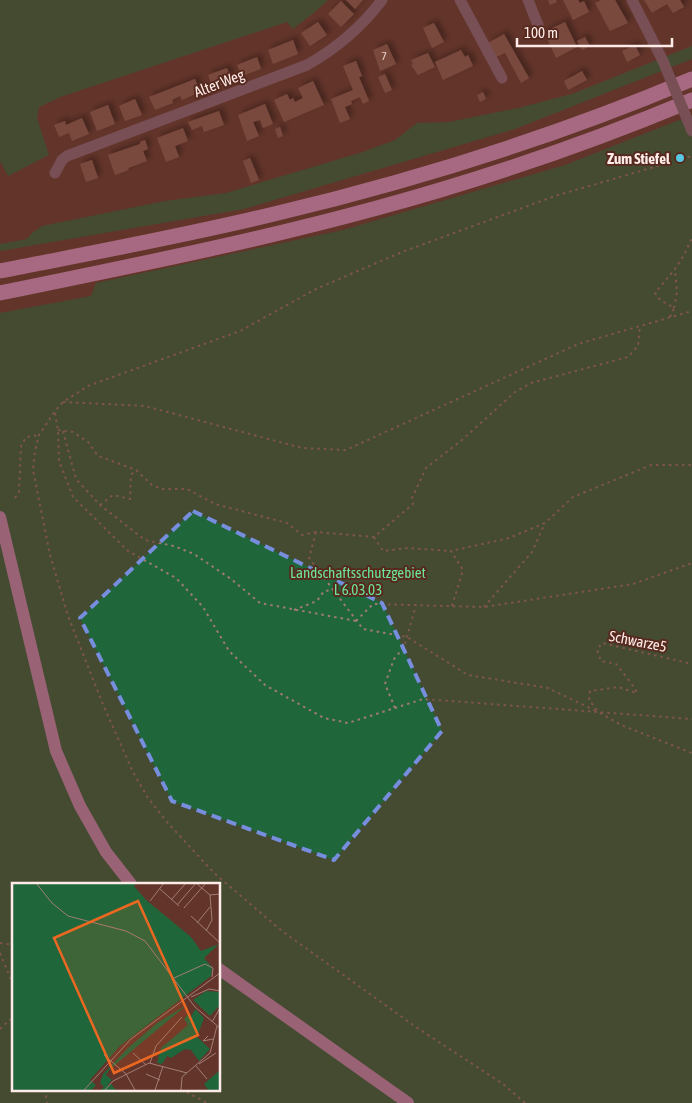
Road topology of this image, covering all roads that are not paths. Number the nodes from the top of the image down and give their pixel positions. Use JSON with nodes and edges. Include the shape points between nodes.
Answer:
{"nodes":[{"id":1,"x":382,"y":0,"type":"edge"},
{"id":2,"x":460,"y":0,"type":"edge"},
{"id":3,"x":528,"y":0,"type":"edge"},
{"id":4,"x":632,"y":0,"type":"edge"},
{"id":5,"x":540,"y":30,"type":"dead end"},
{"id":6,"x":502,"y":78,"type":"dead end"},
{"id":7,"x":692,"y":79,"type":"edge"},
{"id":8,"x":692,"y":100,"type":"edge"},
{"id":9,"x":692,"y":132,"type":"edge"},
{"id":10,"x":55,"y":172,"type":"dead end"},
{"id":11,"x":0,"y":271,"type":"edge"},
{"id":12,"x":0,"y":293,"type":"edge"},
{"id":13,"x":0,"y":517,"type":"edge"},
{"id":14,"x":130,"y":883,"type":"edge"},
{"id":15,"x":220,"y":970,"type":"edge"},
{"id":16,"x":408,"y":1103,"type":"edge"}],
"edges":[{"from":1,"to":10,"type":"street","name":"Alter Weg","via":[[343,42],[307,65],[66,156]]},
{"from":2,"to":6,"type":"street"},
{"from":3,"to":5,"type":"street"},
{"from":4,"to":9,"type":"street","bridge":true,"via":[[663,61]]},
{"from":7,"to":11,"type":"highway","via":[[576,126],[376,188],[274,214]]},
{"from":8,"to":12,"type":"highway","via":[[556,153],[377,208]]},
{"from":13,"to":14,"type":"main road","via":[[56,751],[80,806],[106,852]]},
{"from":15,"to":16,"type":"main road"}]}
